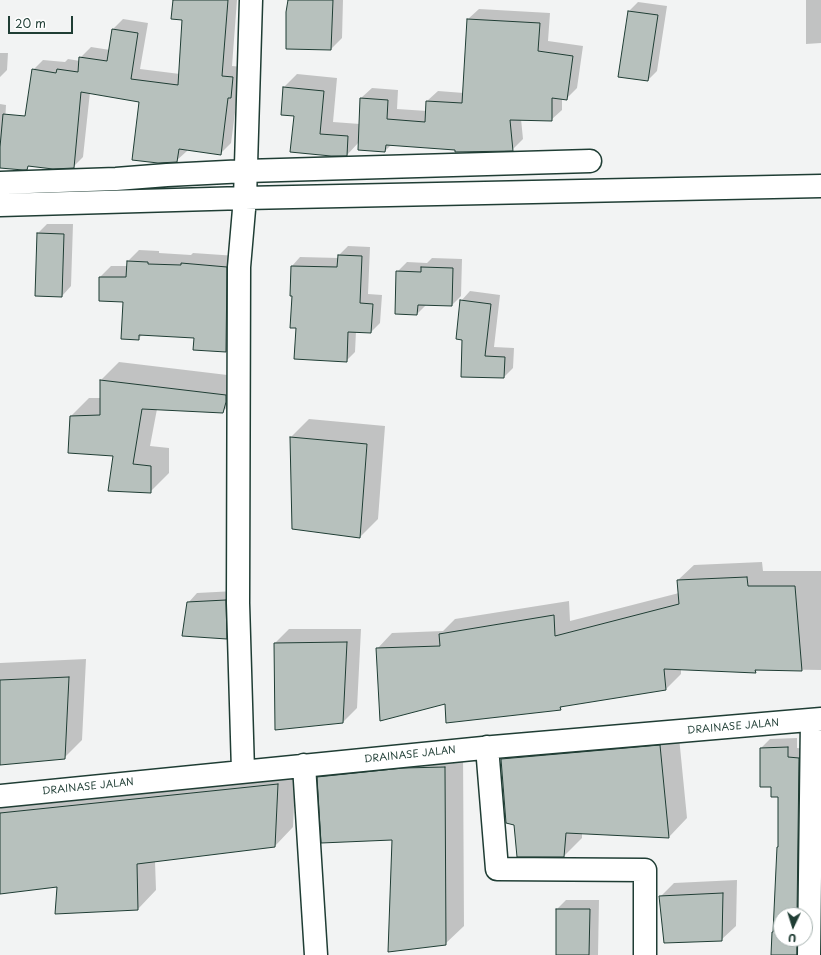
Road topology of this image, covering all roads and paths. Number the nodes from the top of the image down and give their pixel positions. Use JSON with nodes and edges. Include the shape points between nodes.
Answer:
{"nodes":[{"id":1,"x":251,"y":0,"type":"edge"},
{"id":2,"x":590,"y":160,"type":"dead end"},
{"id":3,"x":246,"y":171,"type":"junction"},
{"id":4,"x":0,"y":183,"type":"edge"},
{"id":5,"x":821,"y":186,"type":"edge"},
{"id":6,"x":245,"y":198,"type":"junction"},
{"id":7,"x":0,"y":205,"type":"edge"},
{"id":8,"x":816,"y":720,"type":"edge"},
{"id":9,"x":487,"y":747,"type":"junction"},
{"id":10,"x":304,"y":765,"type":"junction"},
{"id":11,"x":243,"y":771,"type":"junction"},
{"id":12,"x":0,"y":796,"type":"edge"},
{"id":13,"x":316,"y":955,"type":"edge"},
{"id":14,"x":645,"y":955,"type":"edge"},
{"id":15,"x":809,"y":955,"type":"edge"}],
"edges":[{"from":1,"to":3,"type":"street"},
{"from":2,"to":3,"type":"street"},
{"from":3,"to":4,"type":"street"},
{"from":3,"to":6,"type":"street"},
{"from":5,"to":6,"type":"street"},
{"from":6,"to":7,"type":"street"},
{"from":6,"to":11,"type":"street","via":[[239,267],[238,603]]},
{"from":8,"to":9,"type":"street","name":"DRAINASE JALAN"},
{"from":8,"to":15,"type":"street"},
{"from":9,"to":10,"type":"street","name":"DRAINASE JALAN"},
{"from":9,"to":14,"type":"street","via":[[497,869],[645,870]]},
{"from":10,"to":11,"type":"street","name":"DRAINASE JALAN"},
{"from":10,"to":13,"type":"street"},
{"from":11,"to":12,"type":"street","name":"DRAINASE JALAN"}]}
